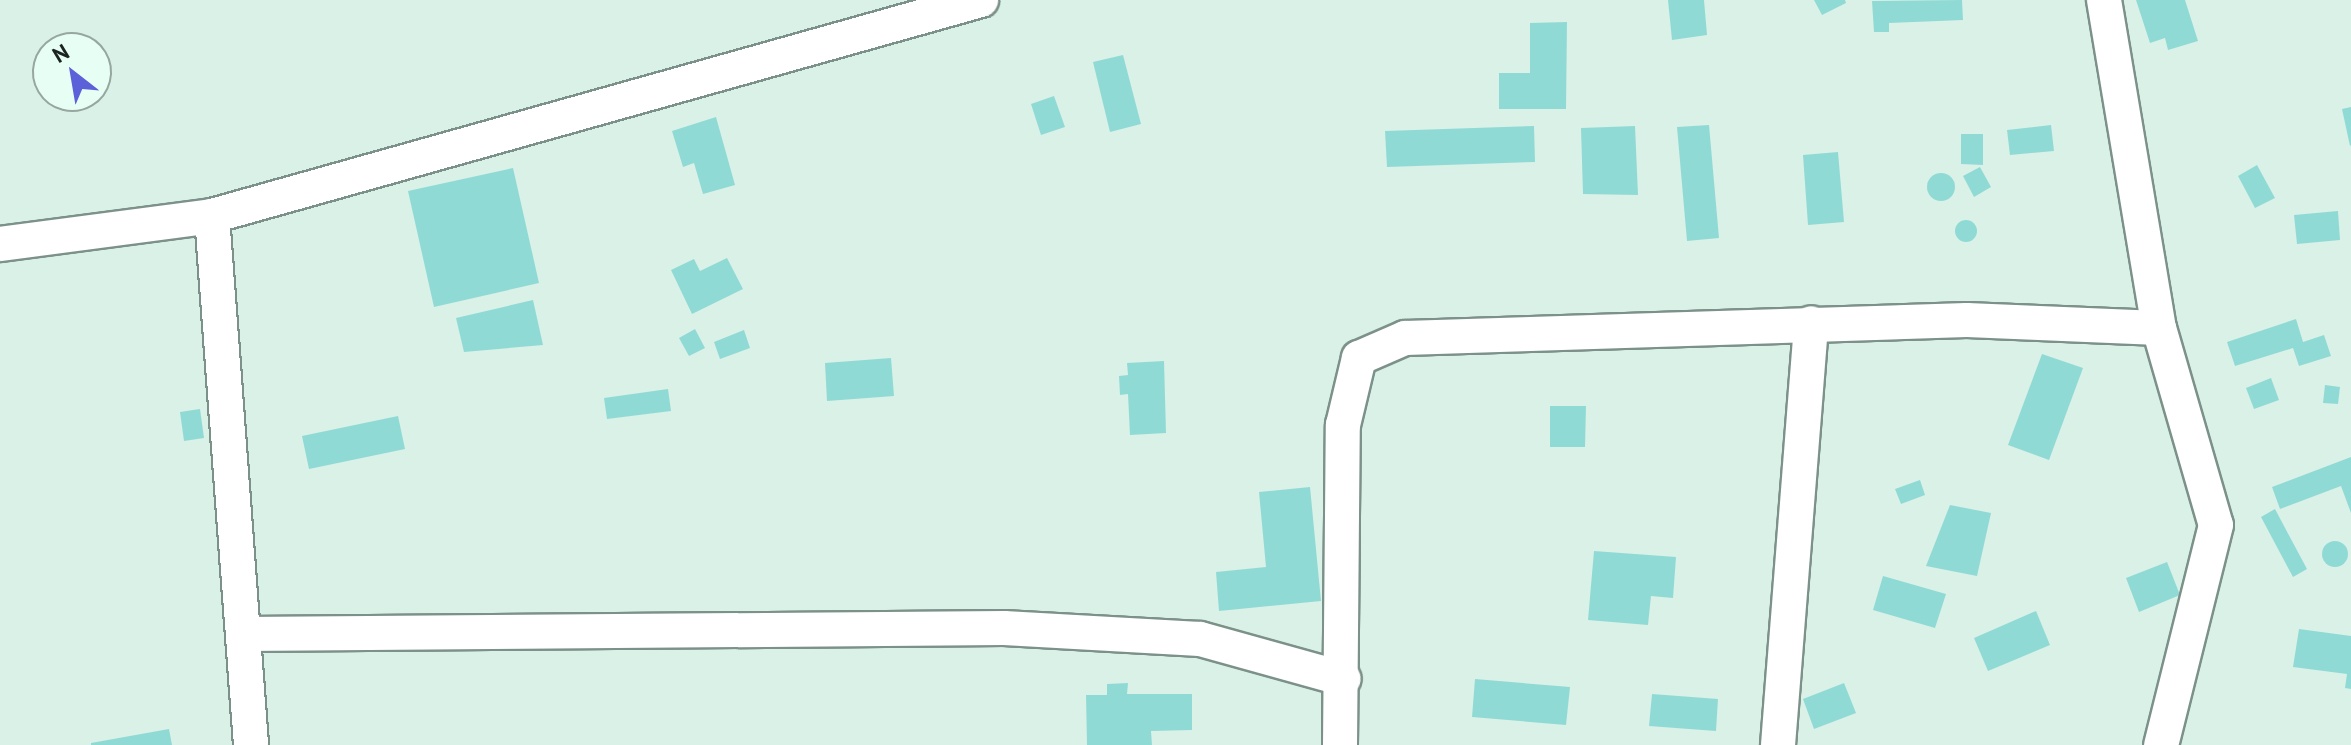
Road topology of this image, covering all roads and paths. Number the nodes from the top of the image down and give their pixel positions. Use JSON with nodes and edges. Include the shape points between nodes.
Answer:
{"nodes":[{"id":1,"x":981,"y":0,"type":"edge"},
{"id":2,"x":2104,"y":0,"type":"edge"},
{"id":3,"x":212,"y":216,"type":"junction"},
{"id":4,"x":0,"y":244,"type":"edge"},
{"id":5,"x":1811,"y":323,"type":"junction"},
{"id":6,"x":2159,"y":328,"type":"junction"},
{"id":7,"x":245,"y":634,"type":"junction"},
{"id":8,"x":1344,"y":679,"type":"junction"},
{"id":9,"x":251,"y":745,"type":"edge"},
{"id":10,"x":1340,"y":745,"type":"edge"},
{"id":11,"x":1778,"y":745,"type":"edge"},
{"id":12,"x":2161,"y":745,"type":"edge"}],
"edges":[{"from":1,"to":3,"type":"street"},
{"from":2,"to":6,"type":"street"},
{"from":3,"to":4,"type":"street"},
{"from":3,"to":7,"type":"street"},
{"from":5,"to":6,"type":"street","via":[[1967,320]]},
{"from":5,"to":8,"type":"street","via":[[1405,338],[1359,358],[1343,425]]},
{"from":5,"to":11,"type":"street"},
{"from":6,"to":12,"type":"street","via":[[2216,525]]},
{"from":7,"to":8,"type":"street","via":[[1004,628],[1200,639]]},
{"from":7,"to":9,"type":"street"},
{"from":8,"to":10,"type":"street"}]}
